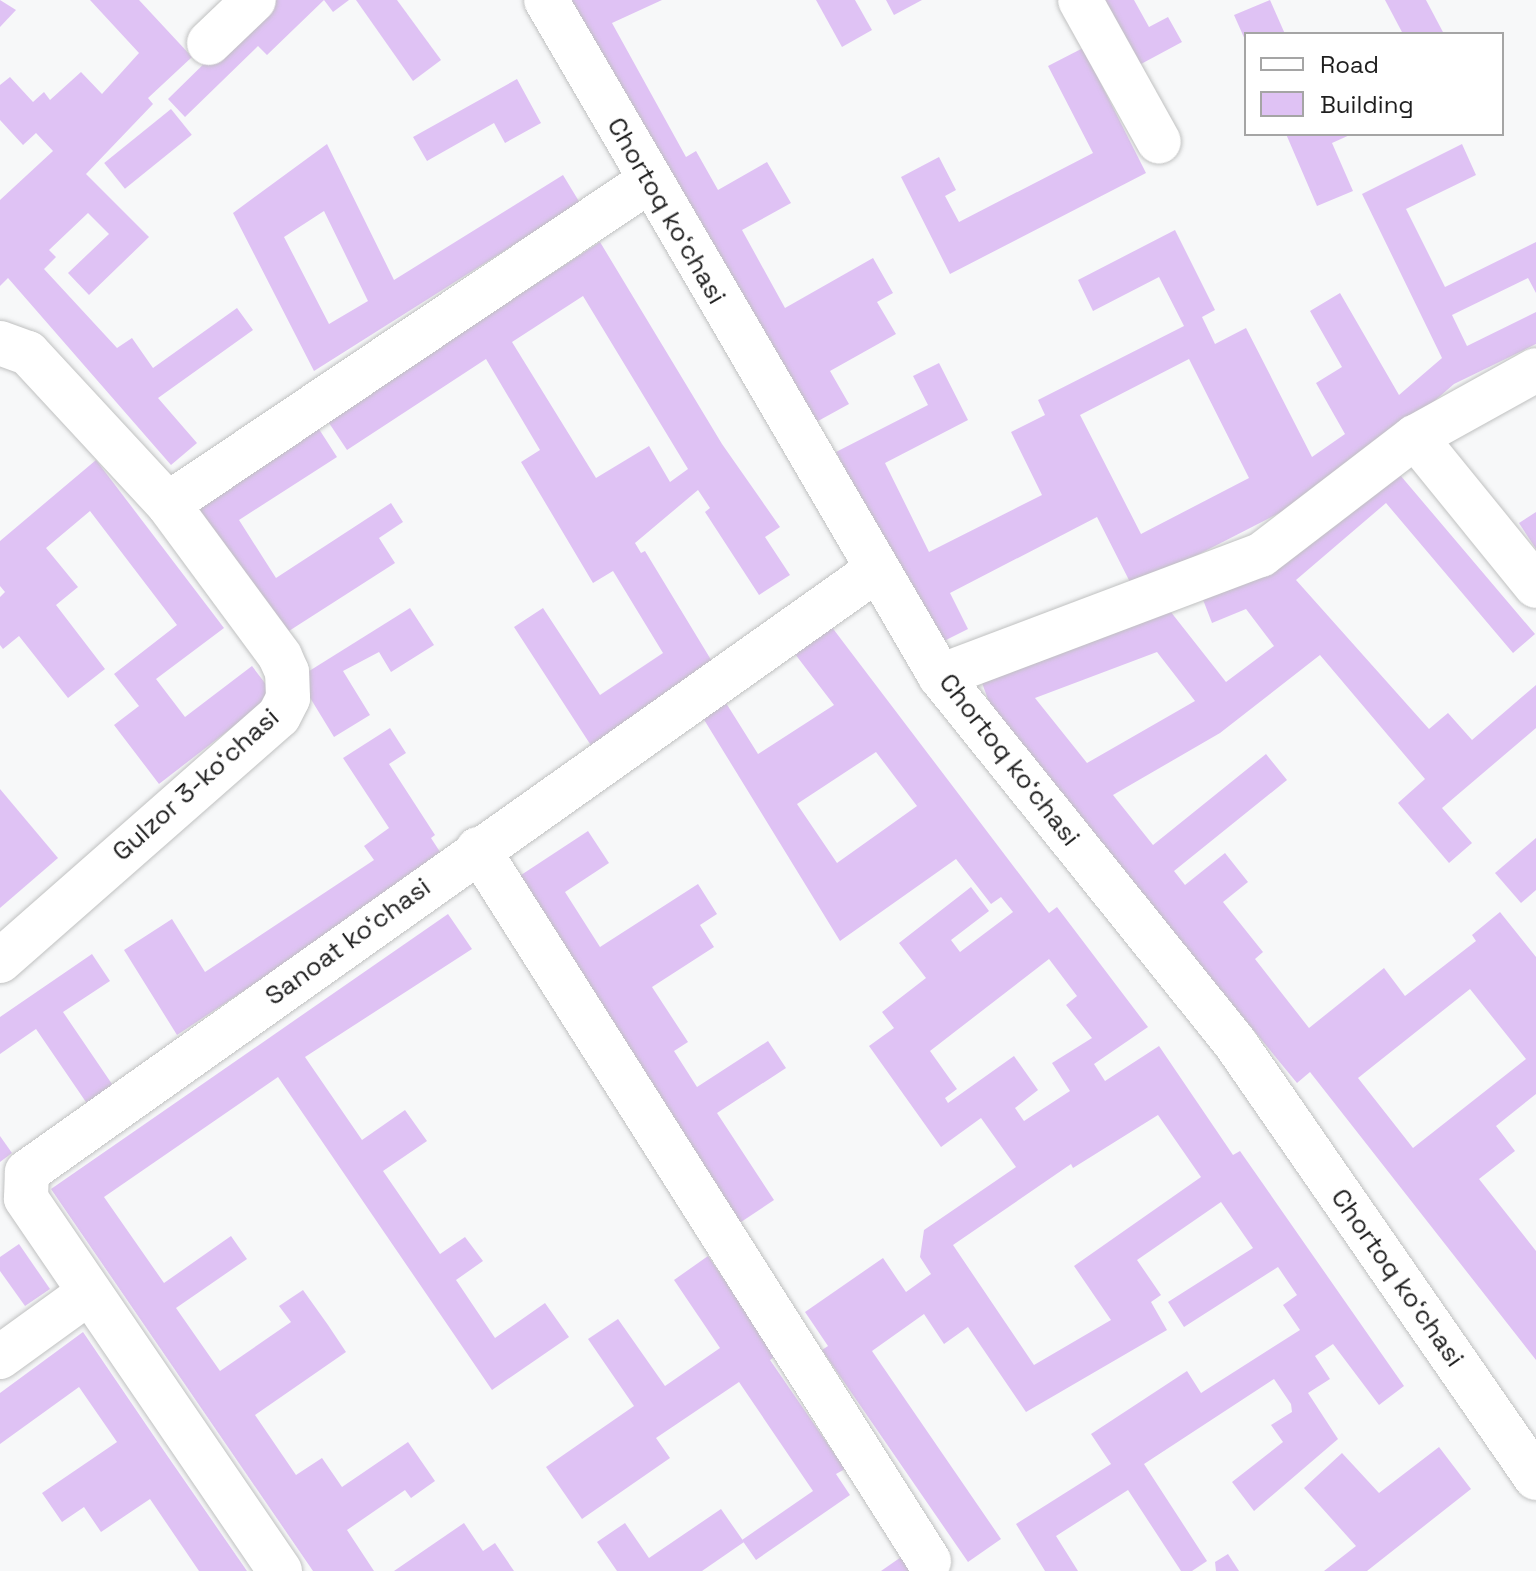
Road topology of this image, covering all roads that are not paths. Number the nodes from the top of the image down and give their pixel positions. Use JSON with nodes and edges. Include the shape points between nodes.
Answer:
{"nodes":[{"id":1,"x":254,"y":0,"type":"edge"},
{"id":2,"x":546,"y":0,"type":"edge"},
{"id":3,"x":1080,"y":0,"type":"edge"},
{"id":4,"x":209,"y":43,"type":"dead end"},
{"id":5,"x":1159,"y":142,"type":"dead end"},
{"id":6,"x":649,"y":181,"type":"junction"},
{"id":7,"x":0,"y":343,"type":"edge"},
{"id":8,"x":1536,"y":370,"type":"edge"},
{"id":9,"x":1415,"y":437,"type":"junction"},
{"id":10,"x":168,"y":504,"type":"junction"},
{"id":11,"x":875,"y":571,"type":"junction"},
{"id":12,"x":1536,"y":586,"type":"edge"},
{"id":13,"x":940,"y":676,"type":"junction"},
{"id":14,"x":478,"y":849,"type":"junction"},
{"id":15,"x":0,"y":961,"type":"edge"},
{"id":16,"x":87,"y":1294,"type":"junction"},
{"id":17,"x":0,"y":1357,"type":"edge"},
{"id":18,"x":1536,"y":1478,"type":"edge"},
{"id":19,"x":929,"y":1561,"type":"dead end"},
{"id":20,"x":280,"y":1571,"type":"edge"}],
"edges":[{"from":1,"to":4,"type":"street"},
{"from":2,"to":6,"type":"street","name":"Chortoq koʻchasi"},
{"from":3,"to":5,"type":"street"},
{"from":6,"to":10,"type":"street"},
{"from":6,"to":11,"type":"street","name":"Chortoq koʻchasi"},
{"from":7,"to":10,"type":"street","name":"Gulzor 3-koʻchasi","via":[[28,353]]},
{"from":8,"to":9,"type":"street"},
{"from":9,"to":12,"type":"street"},
{"from":9,"to":13,"type":"street","via":[[1261,555]]},
{"from":10,"to":15,"type":"street","name":"Gulzor 3-koʻchasi","via":[[280,656],[288,698],[279,716]]},
{"from":11,"to":13,"type":"street","name":"Chortoq koʻchasi"},
{"from":11,"to":14,"type":"street","name":"Sanoat koʻchasi"},
{"from":13,"to":18,"type":"street","name":"Chortoq koʻchasi","via":[[1235,1043]]},
{"from":14,"to":16,"type":"street","name":"Sanoat koʻchasi","via":[[27,1172],[26,1198]]},
{"from":14,"to":19,"type":"street"},
{"from":16,"to":17,"type":"street"},
{"from":16,"to":20,"type":"street"}]}
